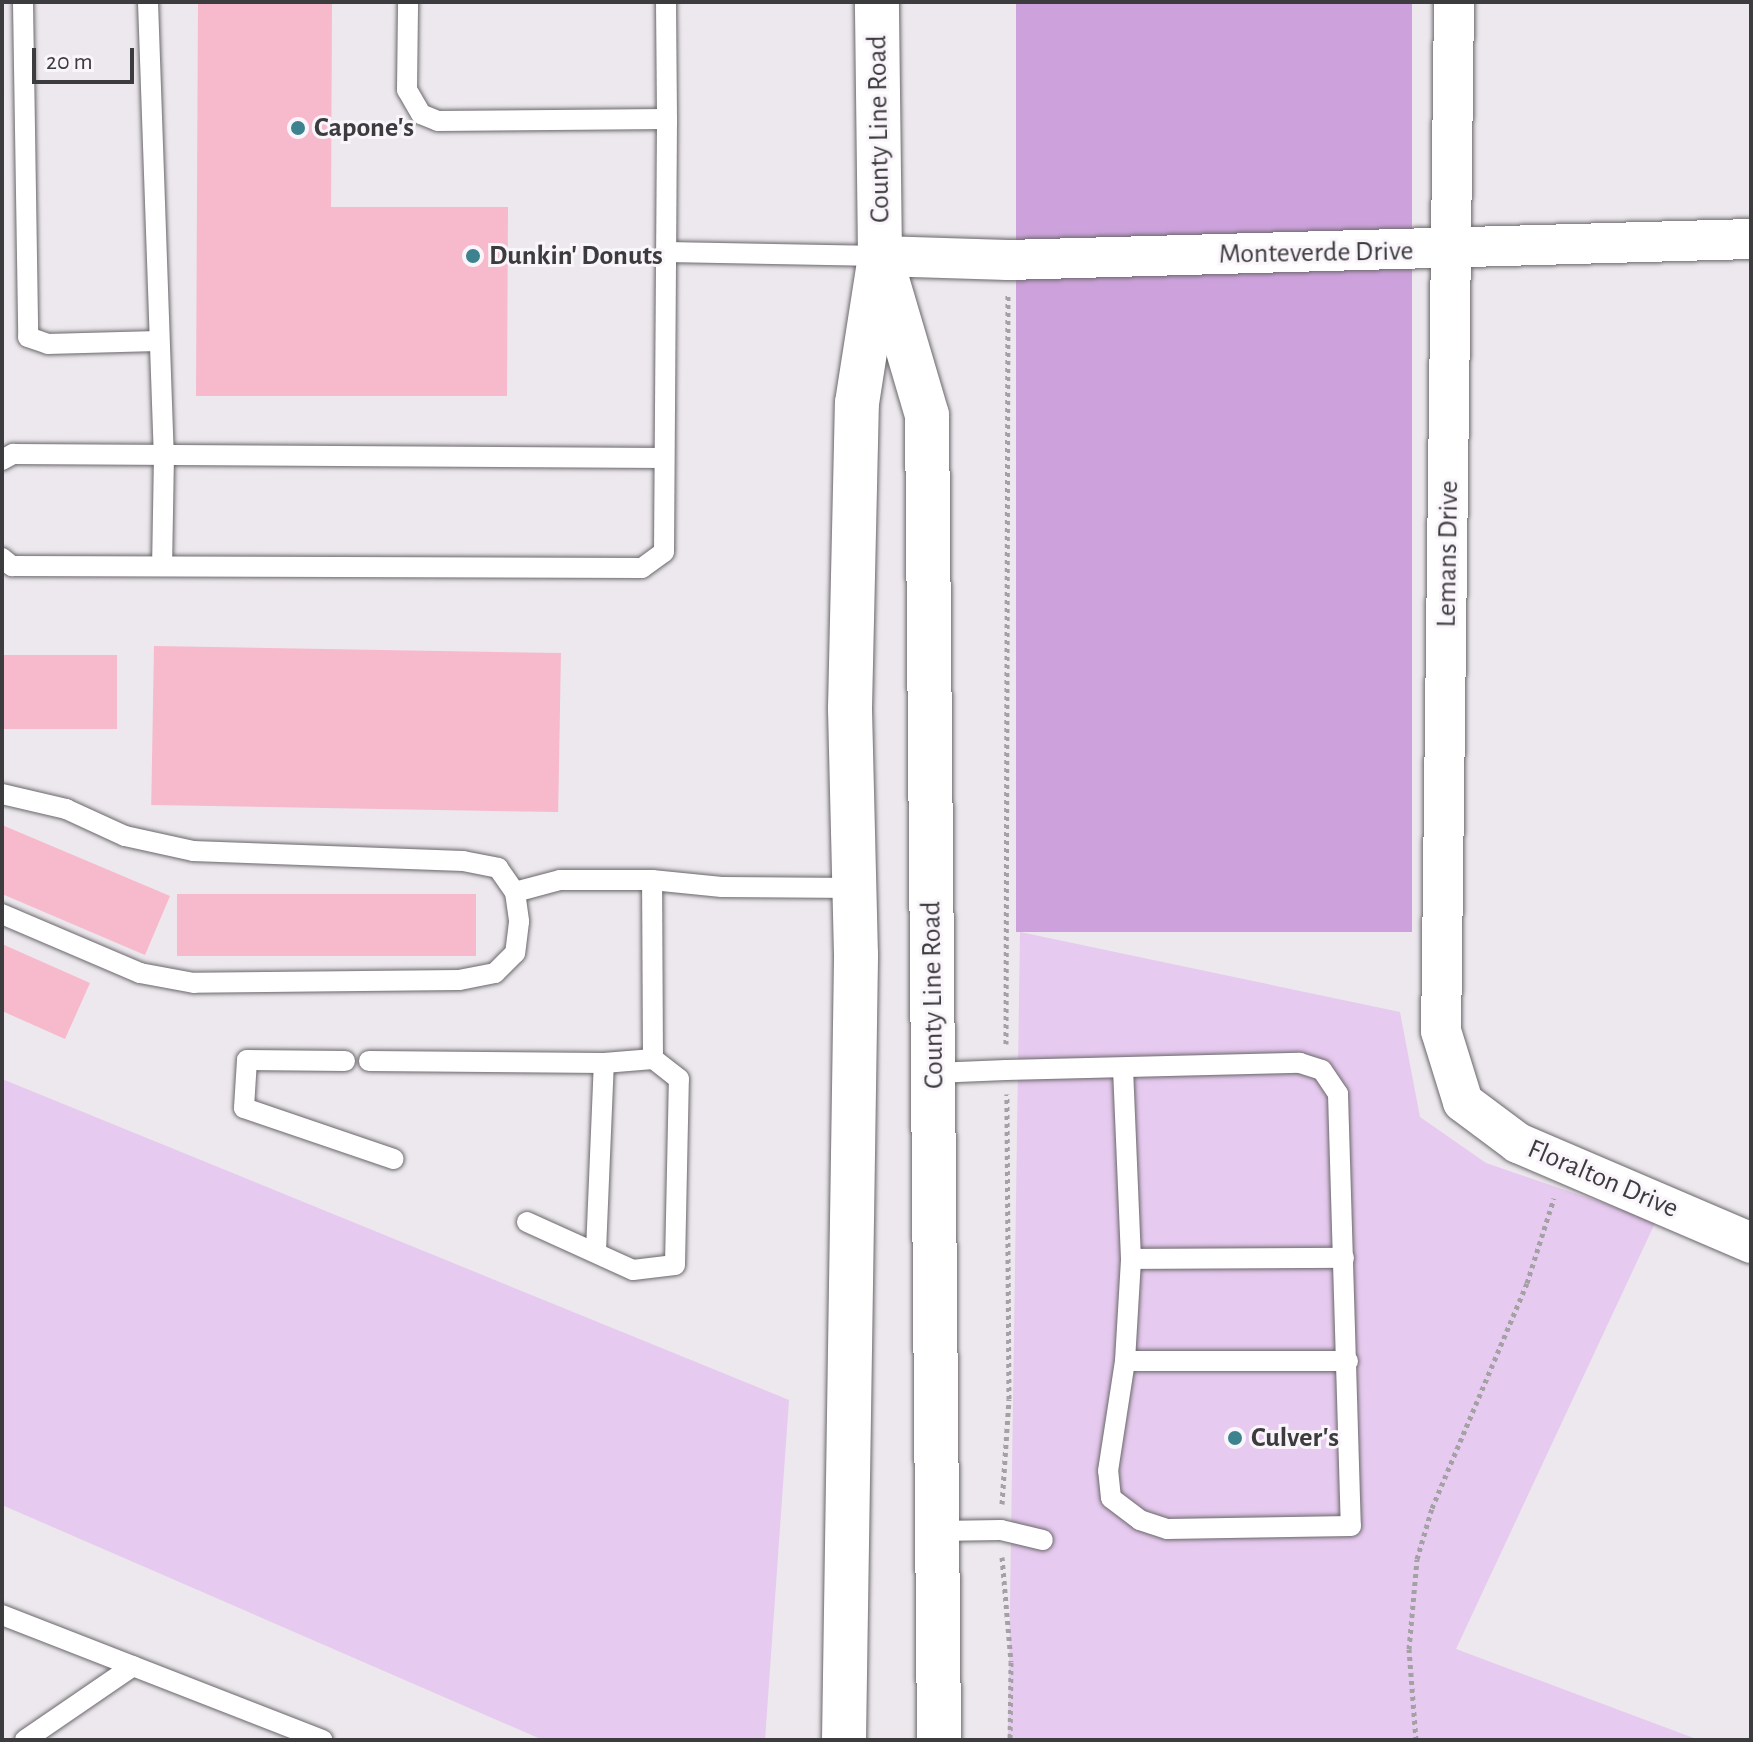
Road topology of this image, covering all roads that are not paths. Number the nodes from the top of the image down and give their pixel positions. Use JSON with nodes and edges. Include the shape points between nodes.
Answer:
{"nodes":[{"id":1,"x":23,"y":2,"type":"edge"},
{"id":2,"x":148,"y":2,"type":"edge"},
{"id":3,"x":408,"y":2,"type":"edge"},
{"id":4,"x":666,"y":2,"type":"edge"},
{"id":5,"x":877,"y":2,"type":"edge"},
{"id":6,"x":1454,"y":2,"type":"edge"},
{"id":7,"x":667,"y":119,"type":"junction"},
{"id":8,"x":1751,"y":239,"type":"edge"},
{"id":9,"x":1453,"y":249,"type":"junction"},
{"id":10,"x":666,"y":252,"type":"junction"},
{"id":11,"x":880,"y":256,"type":"junction"},
{"id":12,"x":157,"y":341,"type":"junction"},
{"id":13,"x":164,"y":455,"type":"junction"},
{"id":14,"x":664,"y":458,"type":"junction"},
{"id":15,"x":2,"y":460,"type":"edge"},
{"id":16,"x":2,"y":558,"type":"edge"},
{"id":17,"x":162,"y":566,"type":"junction"},
{"id":18,"x":2,"y":794,"type":"edge"},
{"id":19,"x":652,"y":880,"type":"junction"},
{"id":20,"x":855,"y":888,"type":"junction"},
{"id":21,"x":515,"y":892,"type":"junction"},
{"id":22,"x":2,"y":914,"type":"edge"},
{"id":23,"x":653,"y":1059,"type":"junction"},
{"id":24,"x":345,"y":1061,"type":"dead end"},
{"id":25,"x":369,"y":1061,"type":"dead end"},
{"id":26,"x":604,"y":1063,"type":"junction"},
{"id":27,"x":1123,"y":1068,"type":"junction"},
{"id":28,"x":934,"y":1073,"type":"junction"},
{"id":29,"x":1463,"y":1102,"type":"joint"},
{"id":30,"x":394,"y":1159,"type":"dead end"},
{"id":31,"x":527,"y":1222,"type":"dead end"},
{"id":32,"x":1751,"y":1243,"type":"edge"},
{"id":33,"x":596,"y":1251,"type":"junction"},
{"id":34,"x":1344,"y":1258,"type":"junction"},
{"id":35,"x":1131,"y":1259,"type":"junction"},
{"id":36,"x":1125,"y":1361,"type":"junction"},
{"id":37,"x":1348,"y":1361,"type":"junction"},
{"id":38,"x":938,"y":1531,"type":"junction"},
{"id":39,"x":1043,"y":1540,"type":"dead end"},
{"id":40,"x":2,"y":1615,"type":"edge"},
{"id":41,"x":133,"y":1666,"type":"junction"},
{"id":42,"x":25,"y":1740,"type":"edge"},
{"id":43,"x":322,"y":1740,"type":"edge"},
{"id":44,"x":844,"y":1740,"type":"edge"},
{"id":45,"x":939,"y":1740,"type":"edge"}],
"edges":[{"from":1,"to":12,"type":"lane","via":[[28,337],[48,344]]},
{"from":2,"to":12,"type":"lane"},
{"from":3,"to":7,"type":"lane","via":[[407,90],[421,114],[438,121]]},
{"from":4,"to":7,"type":"lane"},
{"from":5,"to":11,"type":"main road","name":"County Line Road"},
{"from":6,"to":9,"type":"street","name":"Lemans Drive"},
{"from":7,"to":10,"type":"lane"},
{"from":8,"to":9,"type":"street","name":"Monteverde Drive"},
{"from":9,"to":11,"type":"street","name":"Monteverde Drive","via":[[1008,260]]},
{"from":9,"to":29,"type":"street","name":"Lemans Drive","via":[[1441,1031]]},
{"from":10,"to":11,"type":"lane"},
{"from":10,"to":14,"type":"lane"},
{"from":11,"to":20,"type":"main road","name":"County Line Road","via":[[857,403],[850,708]]},
{"from":11,"to":28,"type":"main road","name":"County Line Road","via":[[927,415]]},
{"from":12,"to":13,"type":"lane"},
{"from":13,"to":14,"type":"lane"},
{"from":13,"to":15,"type":"lane","via":[[13,454]]},
{"from":13,"to":17,"type":"lane"},
{"from":14,"to":17,"type":"lane","via":[[664,552],[642,568]]},
{"from":16,"to":17,"type":"lane","via":[[12,566]]},
{"from":18,"to":21,"type":"lane","via":[[66,809],[125,836],[193,851],[475,863],[498,868]]},
{"from":19,"to":20,"type":"lane","via":[[722,887]]},
{"from":19,"to":21,"type":"lane","via":[[587,878]]},
{"from":19,"to":23,"type":"lane"},
{"from":20,"to":44,"type":"main road","name":"County Line Road"},
{"from":21,"to":22,"type":"lane","via":[[515,953],[495,973],[459,980],[194,983],[140,973]]},
{"from":23,"to":26,"type":"lane"},
{"from":23,"to":33,"type":"lane","via":[[679,1079],[675,1265],[633,1270]]},
{"from":24,"to":30,"type":"lane","via":[[247,1060],[244,1108]]},
{"from":25,"to":26,"type":"lane"},
{"from":26,"to":33,"type":"lane"},
{"from":27,"to":28,"type":"lane"},
{"from":27,"to":34,"type":"lane","via":[[1300,1063],[1322,1070],[1338,1094]]},
{"from":27,"to":35,"type":"lane"},
{"from":28,"to":38,"type":"main road","name":"County Line Road"},
{"from":29,"to":32,"type":"street","name":"Floralton Drive","via":[[1518,1143]]},
{"from":31,"to":33,"type":"lane"},
{"from":34,"to":35,"type":"lane"},
{"from":34,"to":37,"type":"lane"},
{"from":35,"to":36,"type":"lane"},
{"from":36,"to":37,"type":"lane"},
{"from":36,"to":37,"type":"lane","via":[[1108,1471],[1111,1498],[1140,1520],[1167,1529],[1351,1526]]},
{"from":38,"to":39,"type":"lane","via":[[1001,1530]]},
{"from":38,"to":45,"type":"main road","name":"County Line Road"},
{"from":40,"to":41,"type":"lane"},
{"from":41,"to":42,"type":"lane"},
{"from":41,"to":43,"type":"lane"}]}
